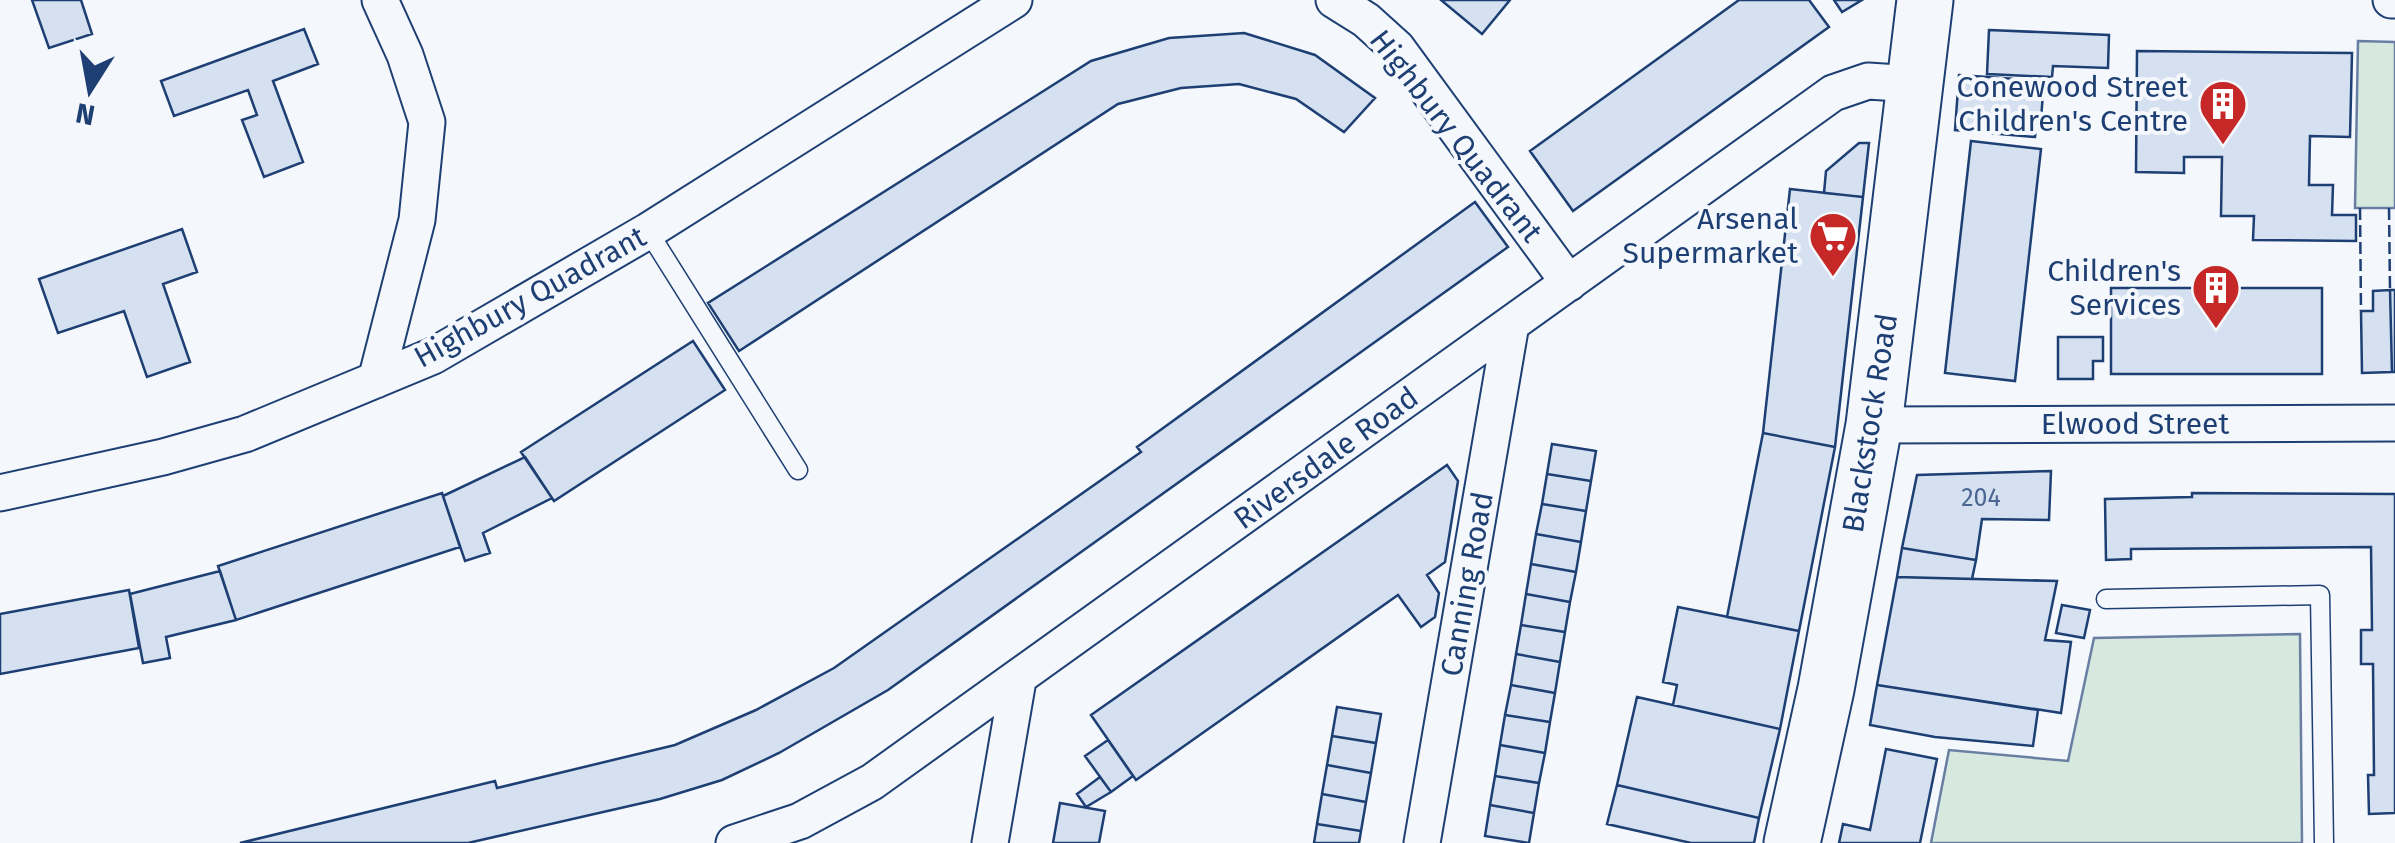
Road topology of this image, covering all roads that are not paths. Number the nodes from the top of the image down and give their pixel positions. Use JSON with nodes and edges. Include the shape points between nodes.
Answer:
{"nodes":[{"id":1,"x":380,"y":0,"type":"edge"},
{"id":2,"x":1014,"y":0,"type":"edge"},
{"id":3,"x":1334,"y":0,"type":"edge"},
{"id":4,"x":1925,"y":0,"type":"edge"},
{"id":5,"x":1914,"y":84,"type":"junction"},
{"id":6,"x":648,"y":231,"type":"junction"},
{"id":7,"x":1568,"y":283,"type":"junction"},
{"id":8,"x":1511,"y":324,"type":"junction"},
{"id":9,"x":376,"y":380,"type":"junction"},
{"id":10,"x":2395,"y":423,"type":"edge"},
{"id":11,"x":1874,"y":425,"type":"junction"},
{"id":12,"x":798,"y":470,"type":"dead end"},
{"id":13,"x":0,"y":492,"type":"edge"},
{"id":14,"x":2106,"y":599,"type":"dead end"},
{"id":15,"x":1018,"y":680,"type":"junction"},
{"id":16,"x":734,"y":843,"type":"edge"},
{"id":17,"x":990,"y":843,"type":"edge"},
{"id":18,"x":1422,"y":843,"type":"edge"},
{"id":19,"x":1792,"y":843,"type":"edge"},
{"id":20,"x":2324,"y":843,"type":"edge"}],
"edges":[{"from":1,"to":9,"type":"street","via":[[427,122],[418,220]]},
{"from":2,"to":6,"type":"street","name":"Highbury Quadrant"},
{"from":3,"to":7,"type":"street","name":"Highbury Quadrant","via":[[1396,48]]},
{"from":4,"to":5,"type":"main road","name":"Blackstock Road"},
{"from":5,"to":7,"type":"street","name":"Riversdale Road","via":[[1868,81],[1833,93]]},
{"from":5,"to":11,"type":"main road","name":"Blackstock Road"},
{"from":6,"to":9,"type":"street","name":"Highbury Quadrant","via":[[432,356]]},
{"from":6,"to":12,"type":"lane"},
{"from":7,"to":8,"type":"street","name":"Riversdale Road"},
{"from":8,"to":15,"type":"street","name":"Riversdale Road"},
{"from":8,"to":18,"type":"street","name":"Canning Road"},
{"from":9,"to":13,"type":"street","name":"Highbury Quadrant","via":[[245,434]]},
{"from":10,"to":11,"type":"street","name":"Elwood Street"},
{"from":11,"to":19,"type":"main road","name":"Blackstock Road"},
{"from":14,"to":20,"type":"lane","via":[[2320,595]]},
{"from":15,"to":16,"type":"street","name":"Riversdale Road","via":[[840,802]]},
{"from":15,"to":17,"type":"street"}]}
